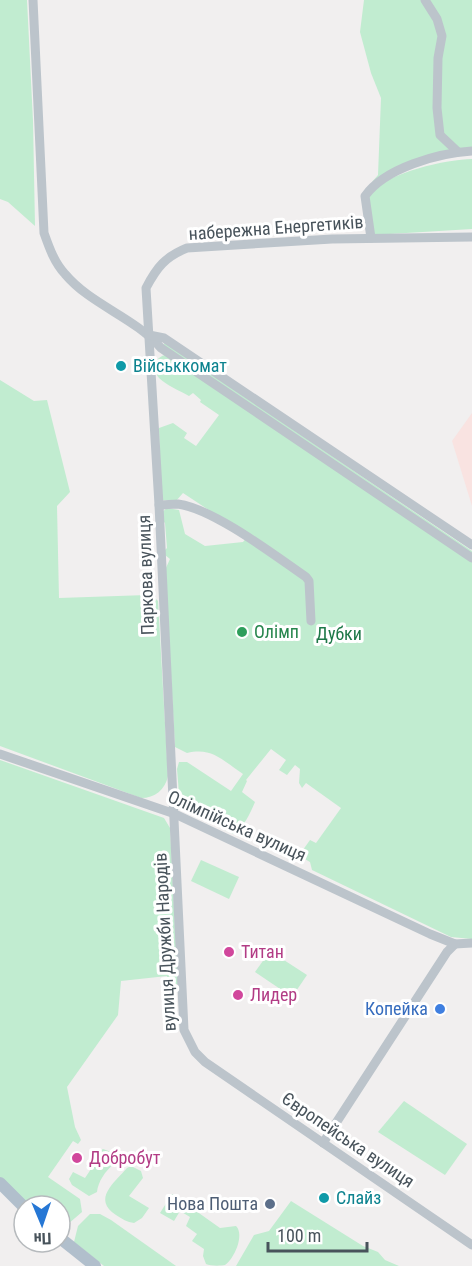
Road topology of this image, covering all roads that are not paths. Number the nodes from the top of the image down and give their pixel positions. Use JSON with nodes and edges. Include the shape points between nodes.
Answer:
{"nodes":[{"id":1,"x":33,"y":0,"type":"edge"},
{"id":2,"x":425,"y":0,"type":"edge"},
{"id":3,"x":472,"y":151,"type":"edge"},
{"id":4,"x":458,"y":152,"type":"junction"},
{"id":5,"x":472,"y":237,"type":"edge"},
{"id":6,"x":371,"y":238,"type":"junction"},
{"id":7,"x":149,"y":334,"type":"junction"},
{"id":8,"x":159,"y":505,"type":"junction"},
{"id":9,"x":472,"y":545,"type":"edge"},
{"id":10,"x":472,"y":558,"type":"edge"},
{"id":11,"x":311,"y":621,"type":"dead end"},
{"id":12,"x":0,"y":754,"type":"edge"},
{"id":13,"x":175,"y":814,"type":"junction"},
{"id":14,"x":472,"y":943,"type":"edge"},
{"id":15,"x":455,"y":944,"type":"junction"},
{"id":16,"x":206,"y":1062,"type":"joint"},
{"id":17,"x":323,"y":1143,"type":"junction"},
{"id":18,"x":0,"y":1183,"type":"edge"},
{"id":19,"x":12,"y":1195,"type":"edge"},
{"id":20,"x":472,"y":1245,"type":"edge"},
{"id":21,"x":72,"y":1248,"type":"edge"},
{"id":22,"x":95,"y":1266,"type":"edge"}],
"edges":[{"from":1,"to":7,"type":"street","via":[[44,232],[52,256],[82,292]]},
{"from":2,"to":4,"type":"street","via":[[442,36],[438,58],[440,135]]},
{"from":3,"to":4,"type":"street"},
{"from":4,"to":6,"type":"street","via":[[413,164],[369,190],[365,196]]},
{"from":5,"to":6,"type":"street","name":"набережна Енергетиків"},
{"from":6,"to":7,"type":"street","name":"набережна Енергетиків","via":[[187,248],[171,255],[155,271],[146,288]]},
{"from":7,"to":8,"type":"street","name":"Паркова вулиця"},
{"from":7,"to":9,"type":"street","via":[[164,338]]},
{"from":7,"to":10,"type":"street","via":[[160,348]]},
{"from":8,"to":11,"type":"street","via":[[178,504],[206,513],[306,577]]},
{"from":8,"to":13,"type":"street","name":"Паркова вулиця"},
{"from":12,"to":13,"type":"street","name":"Олімпійська вулиця"},
{"from":13,"to":15,"type":"street","name":"Олімпійська вулиця"},
{"from":13,"to":16,"type":"street","name":"вулиця Дружби Народів","via":[[184,1030],[195,1052]]},
{"from":14,"to":15,"type":"street"},
{"from":15,"to":17,"type":"street"},
{"from":16,"to":17,"type":"street","name":"Європейська вулиця"},
{"from":17,"to":20,"type":"street","name":"Європейська вулиця"},
{"from":18,"to":19,"type":"main road"},
{"from":21,"to":22,"type":"main road"}]}
